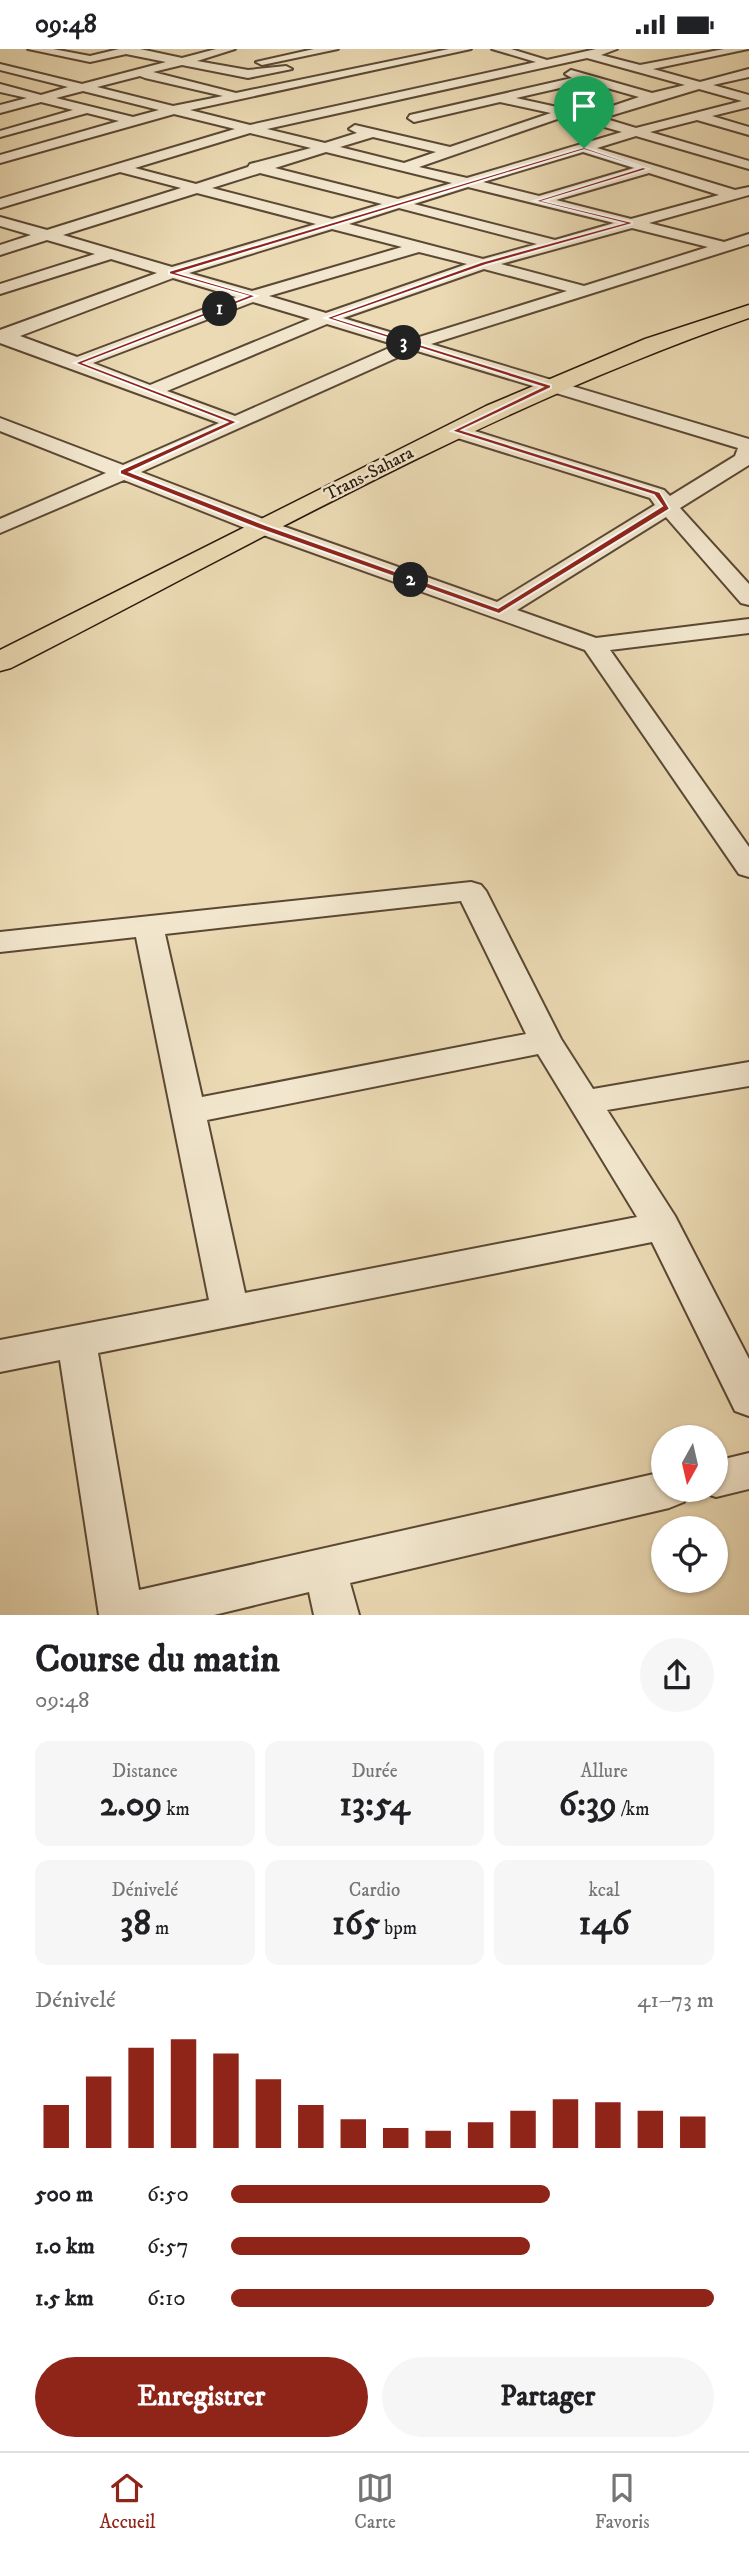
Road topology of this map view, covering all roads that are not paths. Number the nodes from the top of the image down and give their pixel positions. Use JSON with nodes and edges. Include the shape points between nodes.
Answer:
{"nodes":[{"id":1,"x":34,"y":49,"type":"edge"},
{"id":2,"x":229,"y":49,"type":"edge"},
{"id":3,"x":465,"y":49,"type":"edge"},
{"id":4,"x":498,"y":49,"type":"edge"},
{"id":5,"x":611,"y":49,"type":"edge"},
{"id":6,"x":742,"y":49,"type":"edge"},
{"id":7,"x":130,"y":50,"type":"edge"},
{"id":8,"x":336,"y":53,"type":"edge"},
{"id":9,"x":586,"y":54,"type":"junction"},
{"id":10,"x":102,"y":58,"type":"junction"},
{"id":11,"x":185,"y":60,"type":"junction"},
{"id":12,"x":542,"y":63,"type":"junction"},
{"id":13,"x":154,"y":68,"type":"junction"},
{"id":14,"x":639,"y":68,"type":"junction"},
{"id":15,"x":2,"y":69,"type":"edge"},
{"id":16,"x":312,"y":69,"type":"dead end"},
{"id":17,"x":138,"y":72,"type":"junction"},
{"id":18,"x":749,"y":73,"type":"edge"},
{"id":19,"x":332,"y":77,"type":"junction"},
{"id":20,"x":587,"y":78,"type":"junction"},
{"id":21,"x":699,"y":85,"type":"junction"},
{"id":22,"x":80,"y":87,"type":"junction"},
{"id":23,"x":2,"y":89,"type":"edge"},
{"id":24,"x":241,"y":96,"type":"junction"},
{"id":25,"x":392,"y":97,"type":"junction"},
{"id":26,"x":652,"y":97,"type":"junction"},
{"id":27,"x":41,"y":98,"type":"junction"},
{"id":28,"x":499,"y":98,"type":"junction"},
{"id":29,"x":749,"y":101,"type":"edge"},
{"id":30,"x":357,"y":105,"type":"junction"},
{"id":31,"x":0,"y":109,"type":"edge"},
{"id":32,"x":88,"y":110,"type":"junction"},
{"id":33,"x":173,"y":110,"type":"junction"},
{"id":34,"x":564,"y":113,"type":"junction"},
{"id":35,"x":403,"y":115,"type":"junction"},
{"id":36,"x":696,"y":115,"type":"junction"},
{"id":37,"x":304,"y":117,"type":"junction"},
{"id":38,"x":590,"y":118,"type":"junction"},
{"id":39,"x":134,"y":121,"type":"junction"},
{"id":40,"x":450,"y":126,"type":"dead end"},
{"id":41,"x":246,"y":130,"type":"junction"},
{"id":42,"x":473,"y":131,"type":"dead end"},
{"id":43,"x":638,"y":131,"type":"junction"},
{"id":44,"x":749,"y":131,"type":"edge"},
{"id":45,"x":372,"y":132,"type":"junction"},
{"id":46,"x":2,"y":134,"type":"edge"},
{"id":47,"x":497,"y":137,"type":"junction"},
{"id":48,"x":47,"y":146,"type":"junction"},
{"id":49,"x":318,"y":148,"type":"junction"},
{"id":50,"x":584,"y":148,"type":"junction"},
{"id":51,"x":453,"y":152,"type":"junction"},
{"id":52,"x":0,"y":159,"type":"edge"},
{"id":53,"x":749,"y":165,"type":"edge"},
{"id":54,"x":255,"y":167,"type":"junction"},
{"id":55,"x":120,"y":168,"type":"junction"},
{"id":56,"x":402,"y":168,"type":"junction"},
{"id":57,"x":646,"y":169,"type":"junction"},
{"id":58,"x":34,"y":180,"type":"dead end"},
{"id":59,"x":464,"y":183,"type":"junction"},
{"id":60,"x":57,"y":187,"type":"junction"},
{"id":61,"x":193,"y":187,"type":"junction"},
{"id":62,"x":743,"y":193,"type":"edge"},
{"id":63,"x":537,"y":201,"type":"junction"},
{"id":64,"x":401,"y":203,"type":"junction"},
{"id":65,"x":0,"y":204,"type":"edge"},
{"id":66,"x":0,"y":221,"type":"edge"},
{"id":67,"x":630,"y":223,"type":"junction"},
{"id":68,"x":334,"y":224,"type":"junction"},
{"id":69,"x":46,"y":235,"type":"junction"},
{"id":70,"x":749,"y":239,"type":"edge"},
{"id":71,"x":556,"y":244,"type":"junction"},
{"id":72,"x":725,"y":246,"type":"junction"},
{"id":73,"x":419,"y":247,"type":"junction"},
{"id":74,"x":0,"y":250,"type":"edge"},
{"id":75,"x":109,"y":255,"type":"junction"},
{"id":76,"x":749,"y":255,"type":"edge"},
{"id":77,"x":484,"y":264,"type":"junction"},
{"id":78,"x":171,"y":273,"type":"junction"},
{"id":79,"x":0,"y":289,"type":"edge"},
{"id":80,"x":582,"y":290,"type":"junction"},
{"id":81,"x":253,"y":296,"type":"junction"},
{"id":82,"x":749,"y":302,"type":"edge"},
{"id":83,"x":749,"y":311,"type":"edge"},
{"id":84,"x":328,"y":318,"type":"junction"},
{"id":85,"x":2,"y":336,"type":"edge"},
{"id":86,"x":411,"y":345,"type":"junction"},
{"id":87,"x":78,"y":363,"type":"junction"},
{"id":88,"x":543,"y":385,"type":"junction"},
{"id":89,"x":152,"y":390,"type":"junction"},
{"id":90,"x":234,"y":422,"type":"junction"},
{"id":91,"x":0,"y":424,"type":"edge"},
{"id":92,"x":455,"y":431,"type":"junction"},
{"id":93,"x":424,"y":441,"type":"junction"},
{"id":94,"x":749,"y":445,"type":"edge"},
{"id":95,"x":123,"y":472,"type":"junction"},
{"id":96,"x":667,"y":507,"type":"junction"},
{"id":97,"x":256,"y":524,"type":"junction"},
{"id":98,"x":0,"y":527,"type":"edge"},
{"id":99,"x":749,"y":598,"type":"edge"},
{"id":100,"x":499,"y":611,"type":"junction"},
{"id":101,"x":749,"y":627,"type":"edge"},
{"id":102,"x":594,"y":645,"type":"junction"},
{"id":103,"x":0,"y":647,"type":"edge"},
{"id":104,"x":0,"y":662,"type":"edge"},
{"id":105,"x":737,"y":832,"type":"edge"},
{"id":106,"x":749,"y":868,"type":"edge"},
{"id":107,"x":149,"y":927,"type":"junction"},
{"id":108,"x":0,"y":942,"type":"edge"},
{"id":109,"x":546,"y":1041,"type":"junction"},
{"id":110,"x":749,"y":1074,"type":"edge"},
{"id":111,"x":587,"y":1102,"type":"junction"},
{"id":112,"x":188,"y":1112,"type":"junction"},
{"id":113,"x":662,"y":1226,"type":"junction"},
{"id":114,"x":230,"y":1311,"type":"junction"},
{"id":115,"x":76,"y":1340,"type":"junction"},
{"id":116,"x":0,"y":1356,"type":"edge"},
{"id":117,"x":749,"y":1399,"type":"edge"},
{"id":118,"x":749,"y":1471,"type":"edge"},
{"id":119,"x":728,"y":1476,"type":"edge"},
{"id":120,"x":651,"y":1493,"type":"edge"},
{"id":121,"x":324,"y":1568,"type":"junction"},
{"id":122,"x":121,"y":1615,"type":"edge"},
{"id":123,"x":337,"y":1615,"type":"edge"}],
"edges":[{"from":1,"to":10,"type":"street","via":[[81,59]]},
{"from":2,"to":11,"type":"street"},
{"from":3,"to":19,"type":"street"},
{"from":4,"to":12,"type":"street"},
{"from":5,"to":9,"type":"street"},
{"from":6,"to":14,"type":"street"},
{"from":7,"to":10,"type":"street"},
{"from":7,"to":11,"type":"street"},
{"from":8,"to":11,"type":"street","via":[[228,70]]},
{"from":9,"to":12,"type":"street"},
{"from":9,"to":14,"type":"street"},
{"from":10,"to":13,"type":"street"},
{"from":11,"to":13,"type":"street"},
{"from":12,"to":20,"type":"street"},
{"from":12,"to":25,"type":"street"},
{"from":13,"to":17,"type":"street"},
{"from":14,"to":21,"type":"street"},
{"from":15,"to":22,"type":"street"},
{"from":16,"to":19,"type":"street"},
{"from":17,"to":22,"type":"street"},
{"from":17,"to":24,"type":"street"},
{"from":18,"to":21,"type":"street"},
{"from":19,"to":24,"type":"street"},
{"from":19,"to":25,"type":"street"},
{"from":20,"to":26,"type":"street"},
{"from":20,"to":28,"type":"street"},
{"from":21,"to":26,"type":"street"},
{"from":21,"to":29,"type":"street"},
{"from":22,"to":27,"type":"street"},
{"from":22,"to":33,"type":"street"},
{"from":23,"to":27,"type":"street"},
{"from":24,"to":33,"type":"street"},
{"from":25,"to":30,"type":"street"},
{"from":26,"to":38,"type":"street"},
{"from":27,"to":31,"type":"street"},
{"from":27,"to":32,"type":"street"},
{"from":28,"to":34,"type":"street"},
{"from":28,"to":35,"type":"street"},
{"from":29,"to":36,"type":"street"},
{"from":30,"to":35,"type":"street"},
{"from":30,"to":37,"type":"street"},
{"from":32,"to":39,"type":"street"},
{"from":32,"to":46,"type":"street"},
{"from":33,"to":39,"type":"street"},
{"from":33,"to":41,"type":"street"},
{"from":34,"to":38,"type":"street"},
{"from":34,"to":47,"type":"street"},
{"from":35,"to":40,"type":"street"},
{"from":36,"to":43,"type":"street"},
{"from":36,"to":44,"type":"street"},
{"from":37,"to":41,"type":"street"},
{"from":37,"to":45,"type":"street"},
{"from":38,"to":43,"type":"street"},
{"from":39,"to":48,"type":"street"},
{"from":41,"to":49,"type":"street"},
{"from":41,"to":55,"type":"street"},
{"from":42,"to":47,"type":"street"},
{"from":43,"to":50,"type":"street"},
{"from":43,"to":53,"type":"street"},
{"from":45,"to":49,"type":"street"},
{"from":45,"to":51,"type":"street"},
{"from":46,"to":48,"type":"street"},
{"from":47,"to":51,"type":"street"},
{"from":48,"to":52,"type":"street"},
{"from":49,"to":54,"type":"street"},
{"from":49,"to":56,"type":"street"},
{"from":50,"to":57,"type":"street"},
{"from":50,"to":59,"type":"street"},
{"from":51,"to":56,"type":"street"},
{"from":54,"to":61,"type":"street"},
{"from":54,"to":64,"type":"street"},
{"from":55,"to":60,"type":"street"},
{"from":55,"to":61,"type":"street"},
{"from":56,"to":59,"type":"street"},
{"from":57,"to":62,"type":"street"},
{"from":57,"to":63,"type":"street"},
{"from":58,"to":60,"type":"street"},
{"from":59,"to":63,"type":"street"},
{"from":59,"to":64,"type":"street"},
{"from":60,"to":65,"type":"street"},
{"from":61,"to":68,"type":"street"},
{"from":61,"to":69,"type":"street"},
{"from":62,"to":67,"type":"street"},
{"from":63,"to":67,"type":"street"},
{"from":64,"to":68,"type":"street"},
{"from":64,"to":71,"type":"street"},
{"from":66,"to":69,"type":"street"},
{"from":67,"to":71,"type":"street"},
{"from":67,"to":72,"type":"street"},
{"from":68,"to":73,"type":"street"},
{"from":68,"to":78,"type":"street"},
{"from":69,"to":74,"type":"street"},
{"from":69,"to":75,"type":"street"},
{"from":70,"to":72,"type":"street"},
{"from":71,"to":77,"type":"street"},
{"from":72,"to":76,"type":"street"},
{"from":72,"to":80,"type":"street"},
{"from":73,"to":77,"type":"street"},
{"from":73,"to":81,"type":"street"},
{"from":75,"to":78,"type":"street"},
{"from":75,"to":79,"type":"street"},
{"from":77,"to":80,"type":"street"},
{"from":77,"to":84,"type":"street"},
{"from":78,"to":81,"type":"street"},
{"from":78,"to":85,"type":"street"},
{"from":80,"to":86,"type":"street"},
{"from":81,"to":84,"type":"street"},
{"from":81,"to":87,"type":"street"},
{"from":82,"to":88,"type":"main road","name":"Trans-Sahara","via":[[641,339]]},
{"from":83,"to":88,"type":"main road","name":"Trans-Sahara"},
{"from":84,"to":86,"type":"street"},
{"from":84,"to":89,"type":"street"},
{"from":85,"to":87,"type":"street"},
{"from":86,"to":88,"type":"street"},
{"from":86,"to":90,"type":"street"},
{"from":87,"to":89,"type":"street"},
{"from":88,"to":92,"type":"main road","name":"Trans-Sahara"},
{"from":88,"to":93,"type":"main road","name":"Trans-Sahara"},
{"from":88,"to":94,"type":"street"},
{"from":89,"to":90,"type":"street"},
{"from":90,"to":95,"type":"street"},
{"from":91,"to":95,"type":"street"},
{"from":92,"to":93,"type":"main road","name":"Trans-Sahara"},
{"from":92,"to":96,"type":"street","via":[[657,494]]},
{"from":93,"to":97,"type":"main road","name":"Trans-Sahara"},
{"from":94,"to":96,"type":"street","via":[[744,459]]},
{"from":95,"to":97,"type":"street"},
{"from":95,"to":98,"type":"street"},
{"from":96,"to":99,"type":"street"},
{"from":96,"to":100,"type":"street"},
{"from":97,"to":100,"type":"street"},
{"from":97,"to":103,"type":"main road","name":"Trans-Sahara"},
{"from":97,"to":104,"type":"main road","name":"Trans-Sahara"},
{"from":100,"to":102,"type":"street"},
{"from":101,"to":102,"type":"street"},
{"from":102,"to":105,"type":"street"},
{"from":105,"to":106,"type":"street"},
{"from":107,"to":108,"type":"street"},
{"from":107,"to":109,"type":"street","via":[[471,891]]},
{"from":107,"to":112,"type":"street"},
{"from":109,"to":111,"type":"street"},
{"from":109,"to":112,"type":"street"},
{"from":110,"to":111,"type":"street"},
{"from":111,"to":113,"type":"street"},
{"from":112,"to":114,"type":"street"},
{"from":113,"to":114,"type":"street"},
{"from":113,"to":117,"type":"street"},
{"from":114,"to":115,"type":"street"},
{"from":115,"to":116,"type":"street"},
{"from":115,"to":122,"type":"street"},
{"from":118,"to":119,"type":"street"},
{"from":120,"to":121,"type":"street"},
{"from":121,"to":122,"type":"street"},
{"from":121,"to":123,"type":"street"}]}
